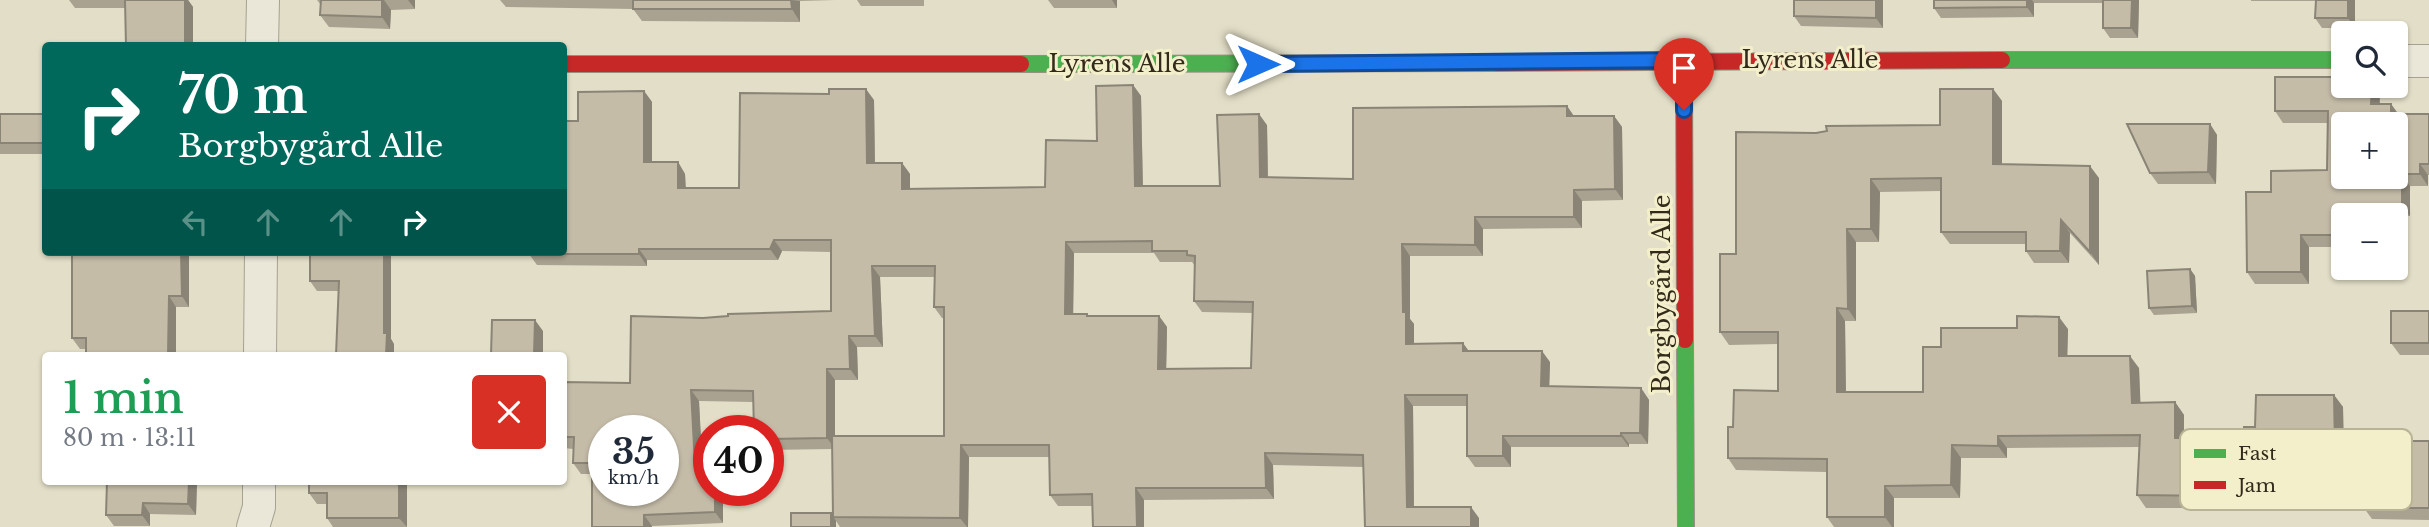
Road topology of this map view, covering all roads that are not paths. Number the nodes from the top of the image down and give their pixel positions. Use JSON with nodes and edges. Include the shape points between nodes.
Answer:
{"nodes":[{"id":1,"x":263,"y":0,"type":"edge"},
{"id":2,"x":262,"y":42,"type":"edge"},
{"id":3,"x":1684,"y":60,"type":"junction"},
{"id":4,"x":2331,"y":61,"type":"edge"},
{"id":5,"x":2408,"y":61,"type":"edge"},
{"id":6,"x":2429,"y":61,"type":"edge"},
{"id":7,"x":567,"y":64,"type":"edge"},
{"id":8,"x":261,"y":256,"type":"edge"},
{"id":9,"x":260,"y":352,"type":"edge"},
{"id":10,"x":259,"y":485,"type":"edge"},
{"id":11,"x":253,"y":527,"type":"edge"},
{"id":12,"x":1686,"y":527,"type":"edge"}],
"edges":[{"from":1,"to":2,"type":"street"},
{"from":3,"to":4,"type":"street","name":"Lyrens Alle"},
{"from":3,"to":7,"type":"street","name":"Lyrens Alle"},
{"from":3,"to":12,"type":"street","name":"Borgbygård Alle"},
{"from":5,"to":6,"type":"street"},
{"from":8,"to":9,"type":"street"},
{"from":10,"to":11,"type":"street"}]}
